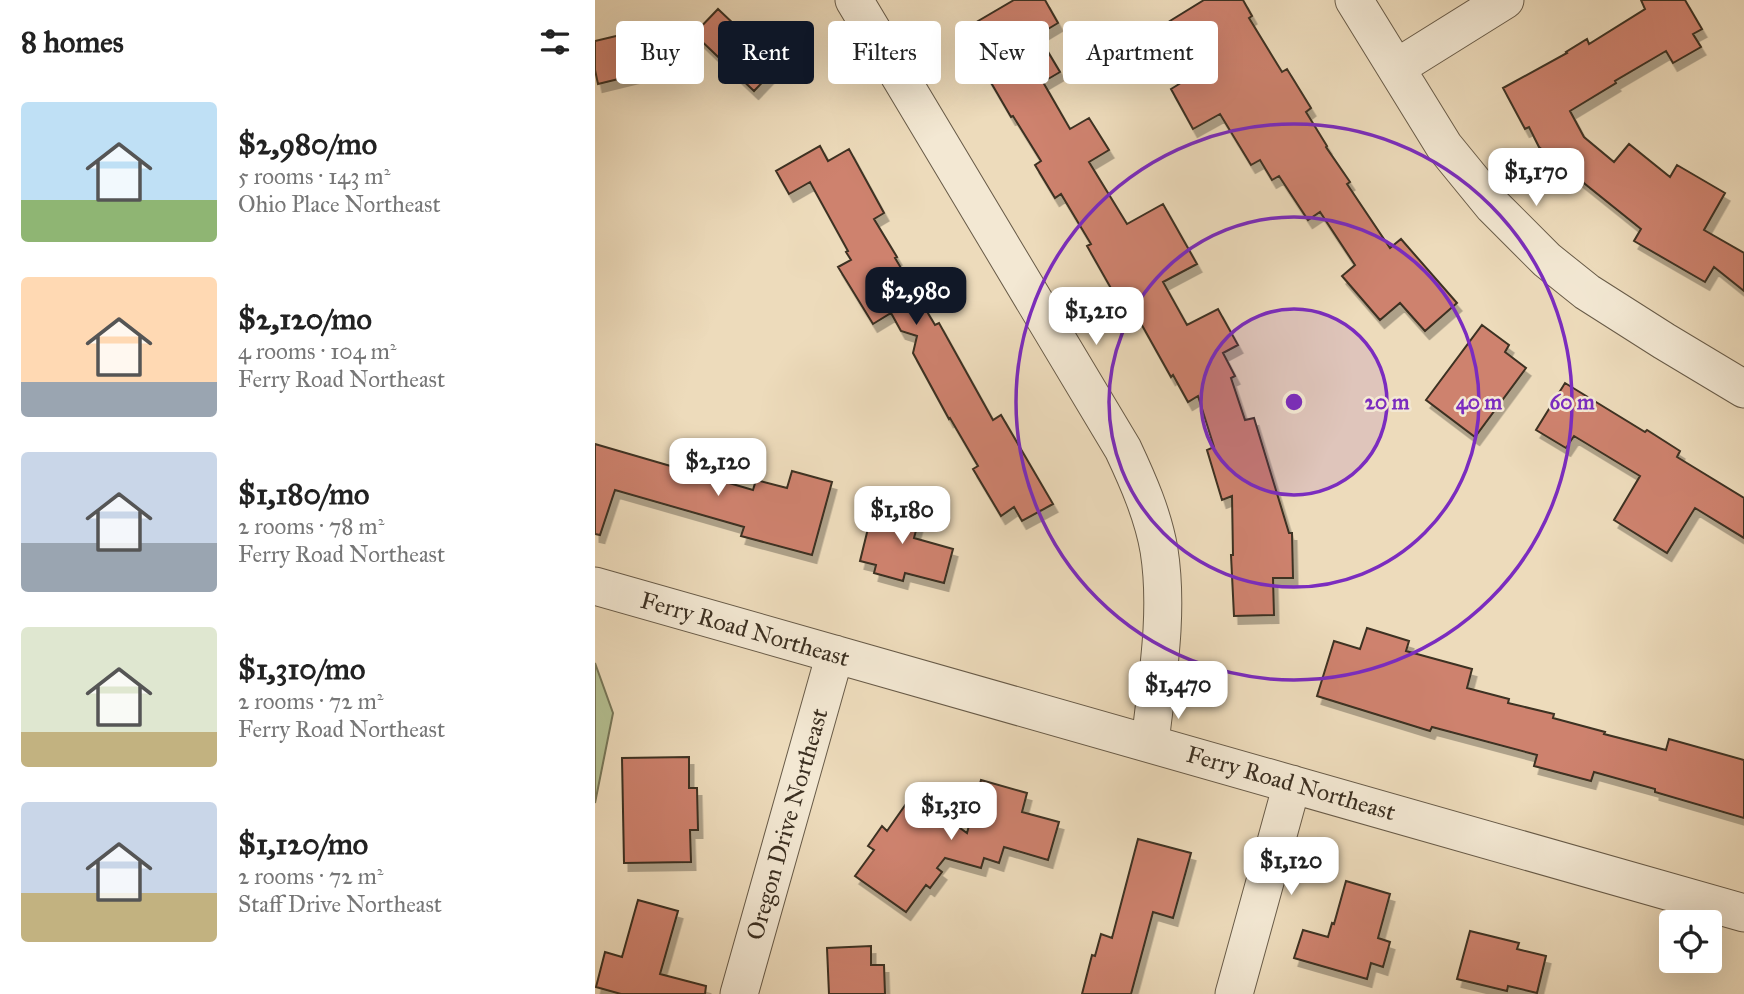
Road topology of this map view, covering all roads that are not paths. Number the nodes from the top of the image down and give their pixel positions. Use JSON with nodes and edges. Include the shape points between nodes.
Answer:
{"nodes":[{"id":1,"x":854,"y":0,"type":"edge"},
{"id":2,"x":1354,"y":0,"type":"edge"},
{"id":3,"x":1505,"y":0,"type":"edge"},
{"id":4,"x":1396,"y":68,"type":"junction"},
{"id":5,"x":1744,"y":389,"type":"edge"},
{"id":6,"x":595,"y":586,"type":"edge"},
{"id":7,"x":835,"y":654,"type":"junction"},
{"id":8,"x":1150,"y":743,"type":"junction"},
{"id":9,"x":1293,"y":784,"type":"junction"},
{"id":10,"x":1744,"y":913,"type":"edge"},
{"id":11,"x":739,"y":994,"type":"edge"},
{"id":12,"x":1234,"y":994,"type":"edge"}],
"edges":[{"from":1,"to":8,"type":"street","via":[[1123,449],[1143,494],[1159,549],[1162,590]]},
{"from":2,"to":4,"type":"street"},
{"from":3,"to":4,"type":"street"},
{"from":4,"to":5,"type":"street","via":[[1444,146],[1493,206],[1547,260],[1587,292]]},
{"from":6,"to":7,"type":"street","name":"Ferry Road Northeast"},
{"from":7,"to":8,"type":"street","name":"Ferry Road Northeast"},
{"from":7,"to":11,"type":"street","name":"Oregon Drive Northeast"},
{"from":8,"to":9,"type":"street","name":"Ferry Road Northeast"},
{"from":9,"to":10,"type":"street","name":"Ferry Road Northeast"},
{"from":9,"to":12,"type":"street"}]}
